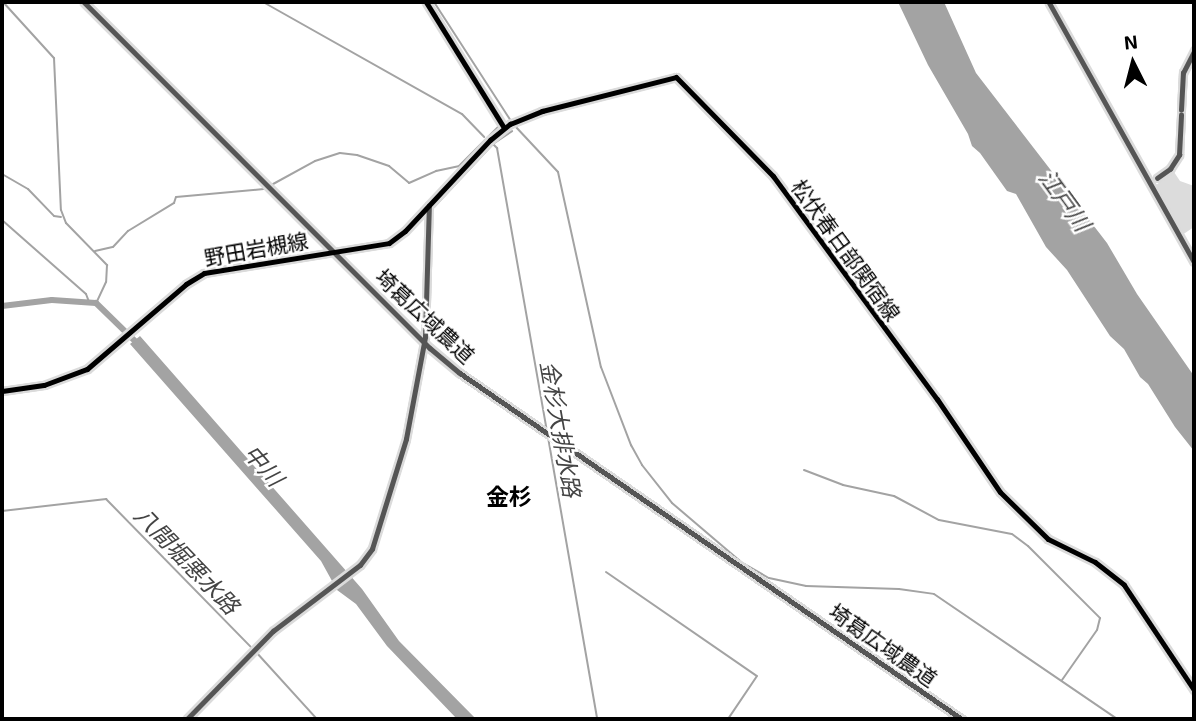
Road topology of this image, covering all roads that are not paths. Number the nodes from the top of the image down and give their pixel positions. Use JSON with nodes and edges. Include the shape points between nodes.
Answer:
{"nodes":[{"id":1,"x":83,"y":2,"type":"edge"},
{"id":2,"x":426,"y":2,"type":"edge"},
{"id":3,"x":1049,"y":2,"type":"edge"},
{"id":4,"x":1194,"y":51,"type":"edge"},
{"id":5,"x":510,"y":125,"type":"junction"},
{"id":6,"x":1154,"y":180,"type":"junction"},
{"id":7,"x":429,"y":206,"type":"junction"},
{"id":8,"x":335,"y":252,"type":"junction"},
{"id":9,"x":1194,"y":261,"type":"edge"},
{"id":10,"x":424,"y":342,"type":"junction"},
{"id":11,"x":2,"y":391,"type":"edge"},
{"id":12,"x":1194,"y":690,"type":"edge"},
{"id":13,"x":187,"y":719,"type":"edge"},
{"id":14,"x":962,"y":719,"type":"edge"}],
"edges":[{"from":1,"to":8,"type":"street","name":"埼葛広域農道"},
{"from":2,"to":5,"type":"main road"},
{"from":3,"to":6,"type":"street"},
{"from":4,"to":6,"type":"street","via":[[1183,73],[1178,155],[1170,169]]},
{"from":5,"to":7,"type":"main road","name":"野田岩槻線"},
{"from":5,"to":12,"type":"main road","name":"松伏春日部関宿線","via":[[542,111],[676,77],[773,176],[1000,492],[1048,540],[1095,562],[1124,585]]},
{"from":6,"to":9,"type":"street"},
{"from":7,"to":8,"type":"main road","name":"野田岩槻線","via":[[389,243]]},
{"from":7,"to":10,"type":"street"},
{"from":8,"to":10,"type":"street","name":"埼葛広域農道"},
{"from":8,"to":11,"type":"main road","name":"野田岩槻線","via":[[204,273],[93,365],[44,386]]},
{"from":10,"to":13,"type":"street","via":[[406,439],[373,544],[356,568],[279,625]]},
{"from":10,"to":14,"type":"street","name":"埼葛広域農道","via":[[485,391]]}]}
